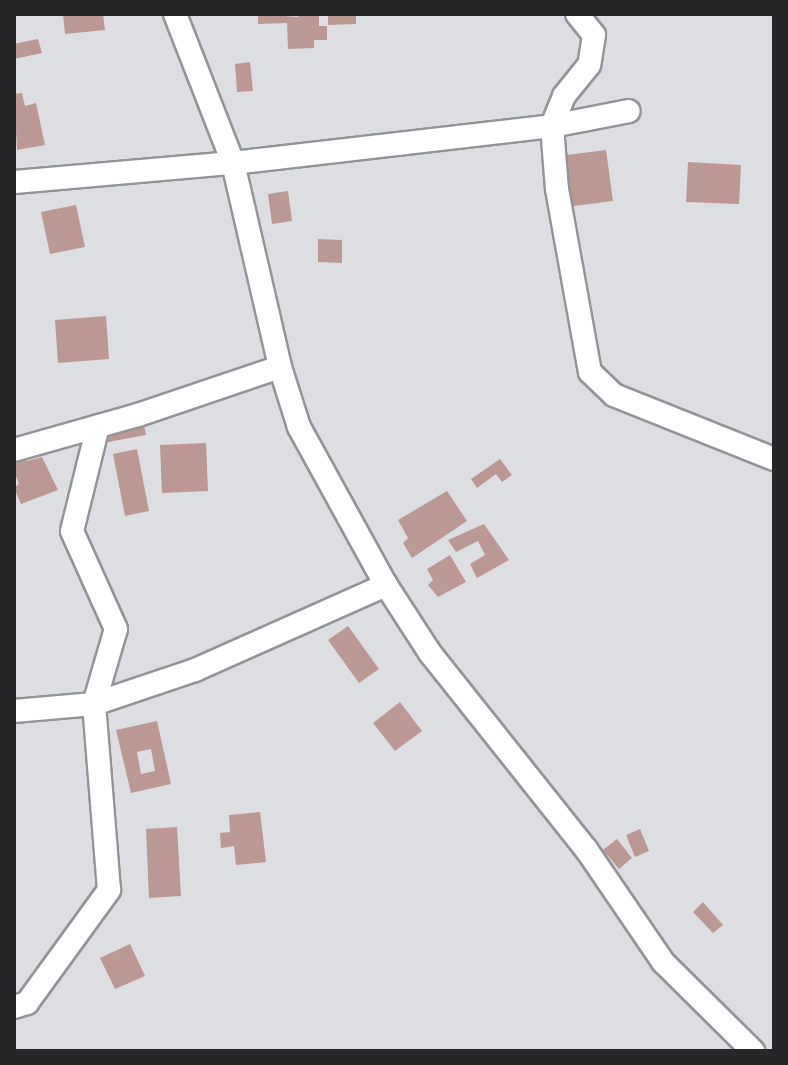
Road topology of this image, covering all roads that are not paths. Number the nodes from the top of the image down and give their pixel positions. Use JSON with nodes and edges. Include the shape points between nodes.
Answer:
{"nodes":[{"id":1,"x":175,"y":14,"type":"edge"},
{"id":2,"x":577,"y":14,"type":"edge"},
{"id":3,"x":629,"y":111,"type":"dead end"},
{"id":4,"x":552,"y":126,"type":"junction"},
{"id":5,"x":233,"y":163,"type":"junction"},
{"id":6,"x":14,"y":182,"type":"edge"},
{"id":7,"x":280,"y":367,"type":"junction"},
{"id":8,"x":98,"y":426,"type":"junction"},
{"id":9,"x":14,"y":450,"type":"edge"},
{"id":10,"x":774,"y":459,"type":"edge"},
{"id":11,"x":386,"y":585,"type":"junction"},
{"id":12,"x":94,"y":704,"type":"junction"},
{"id":13,"x":14,"y":711,"type":"edge"},
{"id":14,"x":14,"y":1007,"type":"edge"},
{"id":15,"x":753,"y":1051,"type":"edge"}],
"edges":[{"from":1,"to":5,"type":"street"},
{"from":2,"to":4,"type":"street","via":[[594,35],[589,65],[564,96]]},
{"from":3,"to":4,"type":"street"},
{"from":4,"to":5,"type":"street"},
{"from":4,"to":10,"type":"street","via":[[557,189],[590,372],[614,395]]},
{"from":5,"to":6,"type":"street"},
{"from":5,"to":7,"type":"street"},
{"from":7,"to":8,"type":"street"},
{"from":7,"to":11,"type":"street","via":[[299,427]]},
{"from":8,"to":9,"type":"street"},
{"from":8,"to":12,"type":"street","via":[[72,531],[116,629]]},
{"from":11,"to":12,"type":"street","via":[[195,670]]},
{"from":11,"to":15,"type":"street","via":[[430,653],[586,849],[663,962]]},
{"from":12,"to":13,"type":"street"},
{"from":12,"to":14,"type":"street","via":[[109,890],[27,1003]]}]}
